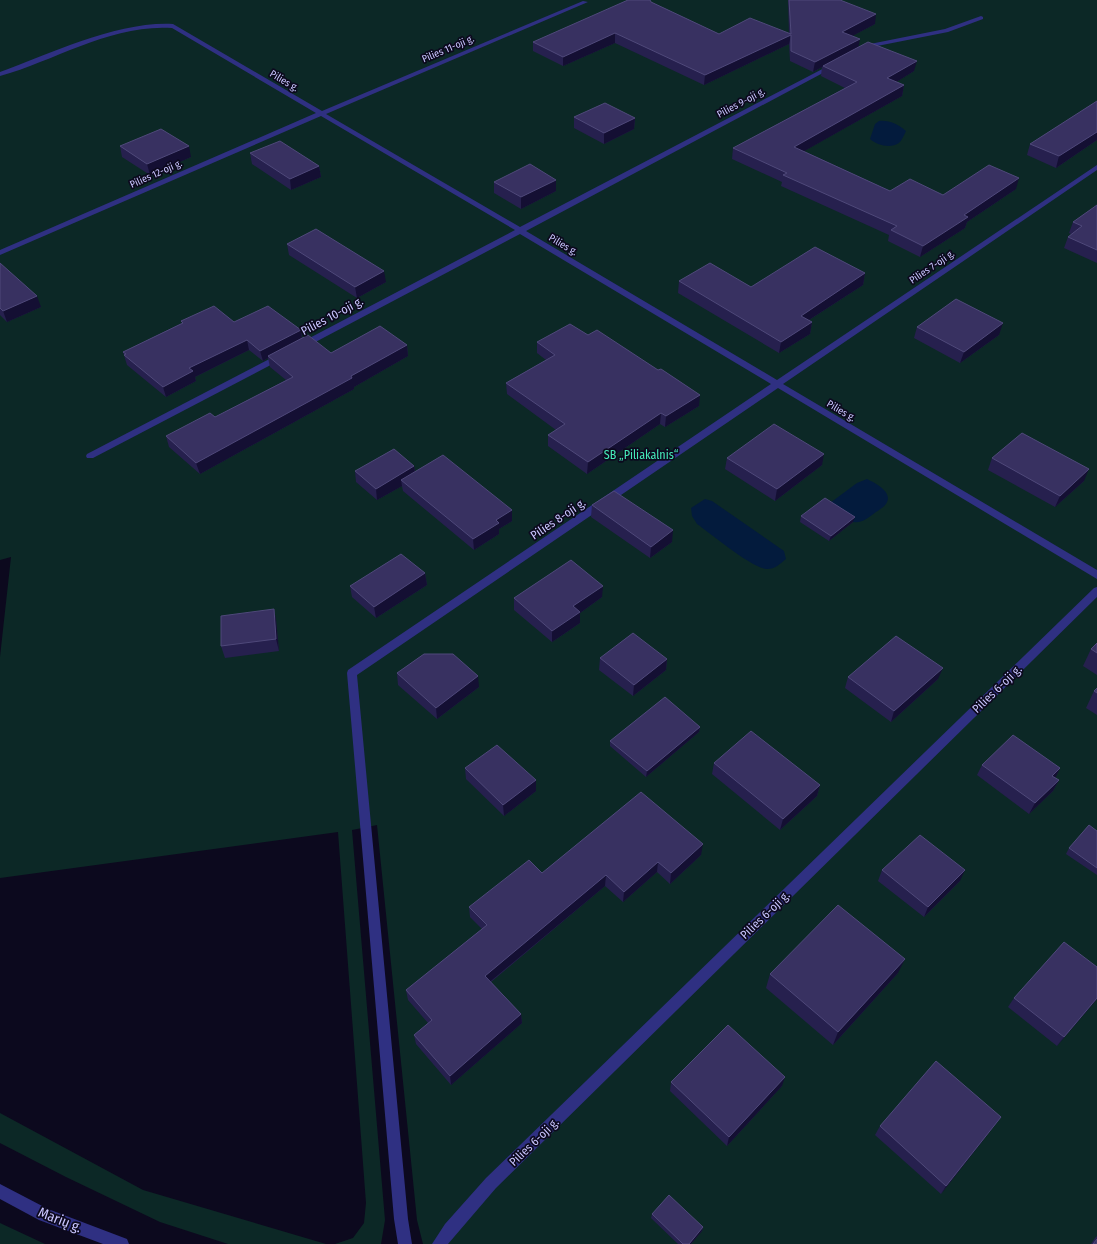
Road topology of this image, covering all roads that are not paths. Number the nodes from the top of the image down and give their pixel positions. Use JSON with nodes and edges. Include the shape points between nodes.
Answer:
{"nodes":[{"id":1,"x":585,"y":2,"type":"dead end"},
{"id":2,"x":981,"y":18,"type":"dead end"},
{"id":3,"x":856,"y":54,"type":"edge"},
{"id":4,"x":842,"y":61,"type":"edge"},
{"id":5,"x":0,"y":74,"type":"edge"},
{"id":6,"x":320,"y":114,"type":"junction"},
{"id":7,"x":1097,"y":167,"type":"edge"},
{"id":8,"x":521,"y":231,"type":"junction"},
{"id":9,"x":0,"y":253,"type":"edge"},
{"id":10,"x":778,"y":384,"type":"junction"},
{"id":11,"x":90,"y":456,"type":"dead end"},
{"id":12,"x":1097,"y":575,"type":"edge"},
{"id":13,"x":1097,"y":591,"type":"edge"},
{"id":14,"x":0,"y":1191,"type":"edge"},
{"id":15,"x":122,"y":1244,"type":"edge"},
{"id":16,"x":405,"y":1244,"type":"edge"},
{"id":17,"x":439,"y":1244,"type":"edge"}],
"edges":[{"from":1,"to":6,"type":"street","name":"Pilies 11-oji g."},
{"from":2,"to":3,"type":"street","via":[[946,31],[870,46]]},
{"from":4,"to":8,"type":"street","name":"Pilies 9-oji g."},
{"from":5,"to":6,"type":"street","name":"Pilies g.","via":[[98,38],[155,25],[173,26]]},
{"from":6,"to":8,"type":"street","name":"Pilies g."},
{"from":6,"to":9,"type":"street","name":"Pilies 12-oji g."},
{"from":7,"to":10,"type":"street","name":"Pilies 7-oji g."},
{"from":8,"to":10,"type":"street","name":"Pilies g."},
{"from":8,"to":11,"type":"street","name":"Pilies 10-oji g."},
{"from":10,"to":12,"type":"street","name":"Pilies g."},
{"from":10,"to":16,"type":"street","name":"Pilies 8-oji g.","via":[[352,673]]},
{"from":13,"to":17,"type":"street","name":"Pilies 6-oji g.","via":[[491,1183]]},
{"from":14,"to":15,"type":"street","name":"Marių g.","via":[[44,1215]]}]}
